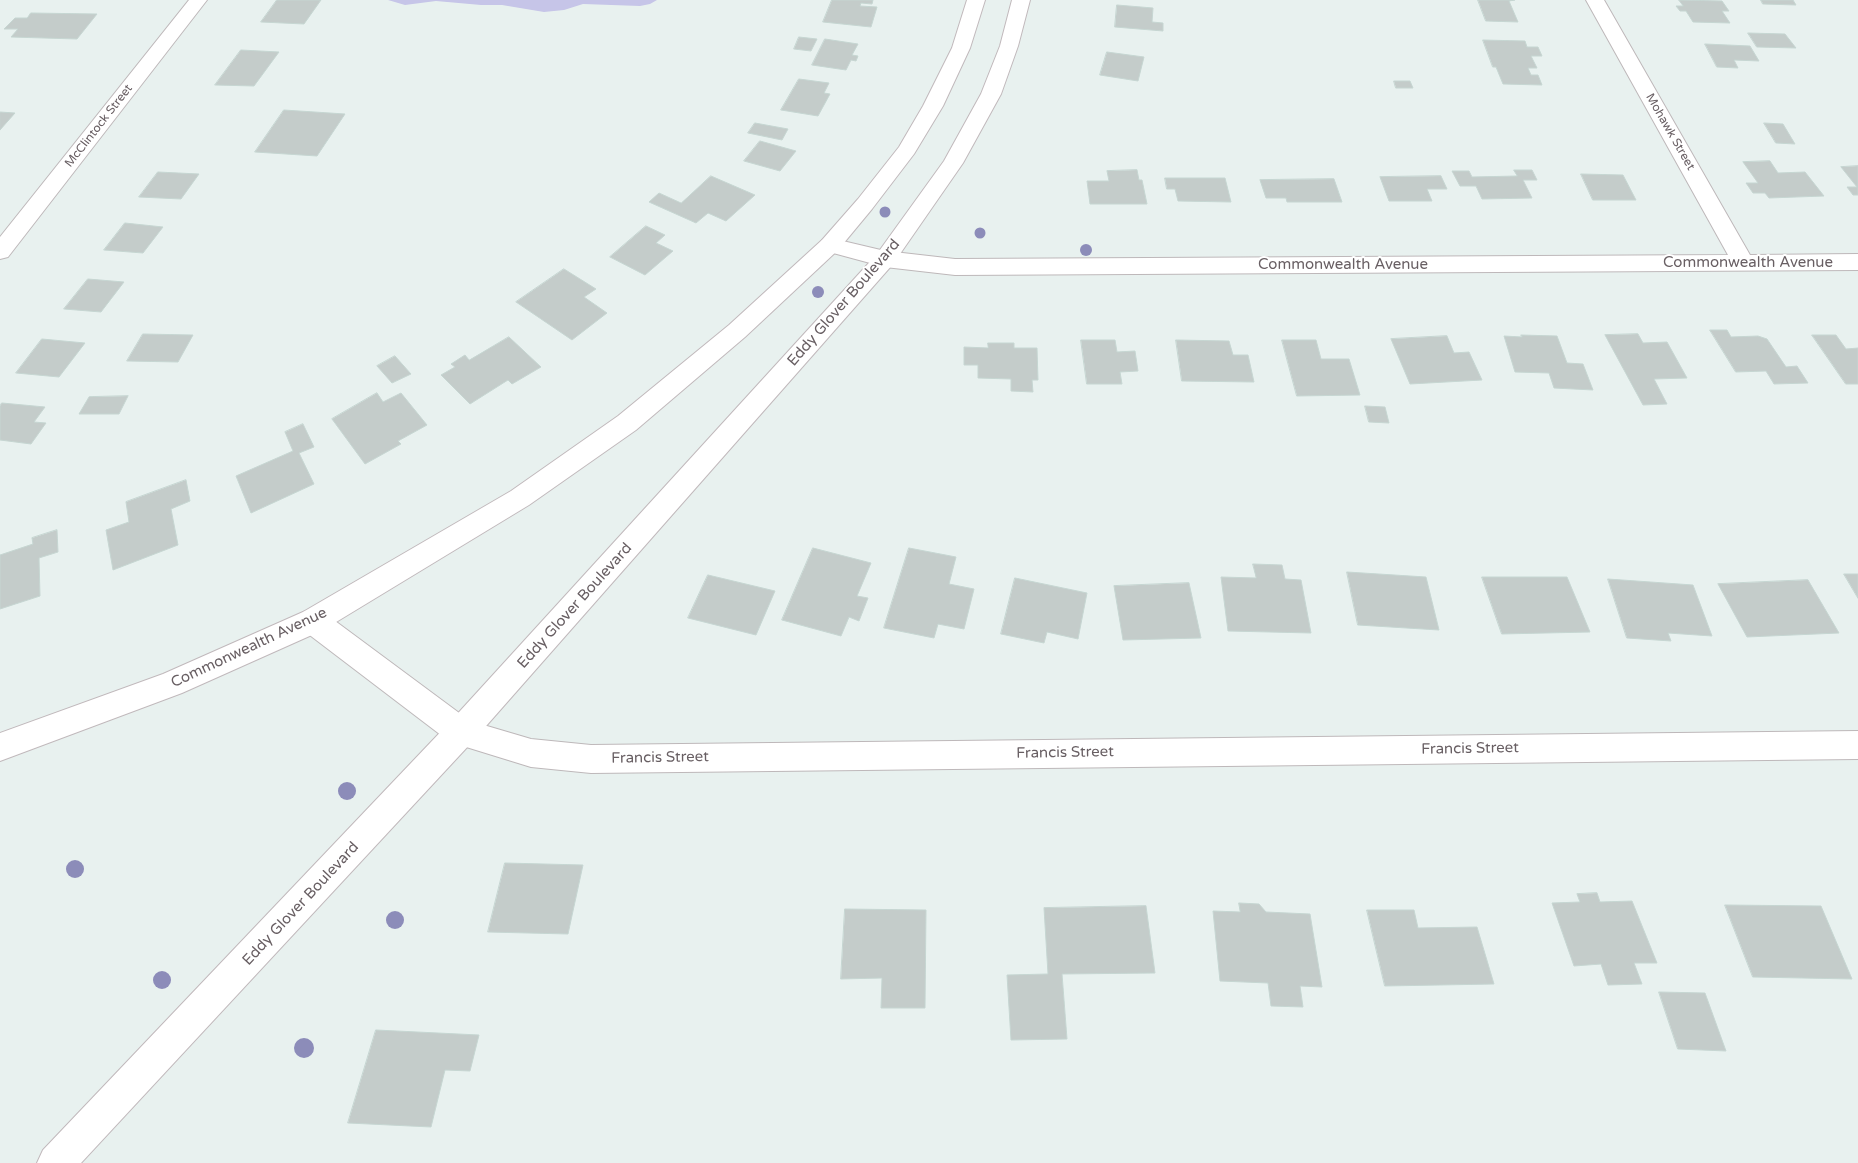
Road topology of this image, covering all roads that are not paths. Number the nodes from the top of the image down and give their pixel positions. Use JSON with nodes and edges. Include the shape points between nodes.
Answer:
{"nodes":[{"id":1,"x":198,"y":0,"type":"edge"},
{"id":2,"x":976,"y":0,"type":"edge"},
{"id":3,"x":1021,"y":0,"type":"edge"},
{"id":4,"x":1595,"y":0,"type":"edge"},
{"id":5,"x":830,"y":245,"type":"junction"},
{"id":6,"x":0,"y":252,"type":"edge"},
{"id":7,"x":885,"y":259,"type":"junction"},
{"id":8,"x":1858,"y":262,"type":"edge"},
{"id":9,"x":1744,"y":264,"type":"junction"},
{"id":10,"x":313,"y":621,"type":"junction"},
{"id":11,"x":461,"y":732,"type":"junction"},
{"id":12,"x":1858,"y":745,"type":"edge"},
{"id":13,"x":0,"y":747,"type":"edge"},
{"id":14,"x":56,"y":1163,"type":"edge"}],
"edges":[{"from":1,"to":6,"type":"street","name":"McClintock Street"},
{"from":2,"to":5,"type":"street","via":[[961,48],[907,150]]},
{"from":3,"to":7,"type":"street","name":"Eddy Glover Boulevard","via":[[1009,46],[991,94],[954,163]]},
{"from":4,"to":9,"type":"street","name":"Mohawk Street"},
{"from":5,"to":7,"type":"street","name":"Commonwealth Avenue"},
{"from":5,"to":10,"type":"street","name":"Commonwealth Avenue","via":[[738,331],[627,423],[520,498]]},
{"from":7,"to":9,"type":"street","name":"Commonwealth Avenue","via":[[955,267]]},
{"from":7,"to":11,"type":"street","name":"Eddy Glover Boulevard"},
{"from":8,"to":9,"type":"street","name":"Commonwealth Avenue"},
{"from":10,"to":11,"type":"street","name":"Francis Street"},
{"from":10,"to":13,"type":"street","name":"Commonwealth Avenue","via":[[172,684]]},
{"from":11,"to":12,"type":"street","name":"Francis Street","via":[[531,753],[590,759]]},
{"from":11,"to":14,"type":"street","name":"Eddy Glover Boulevard"}]}
